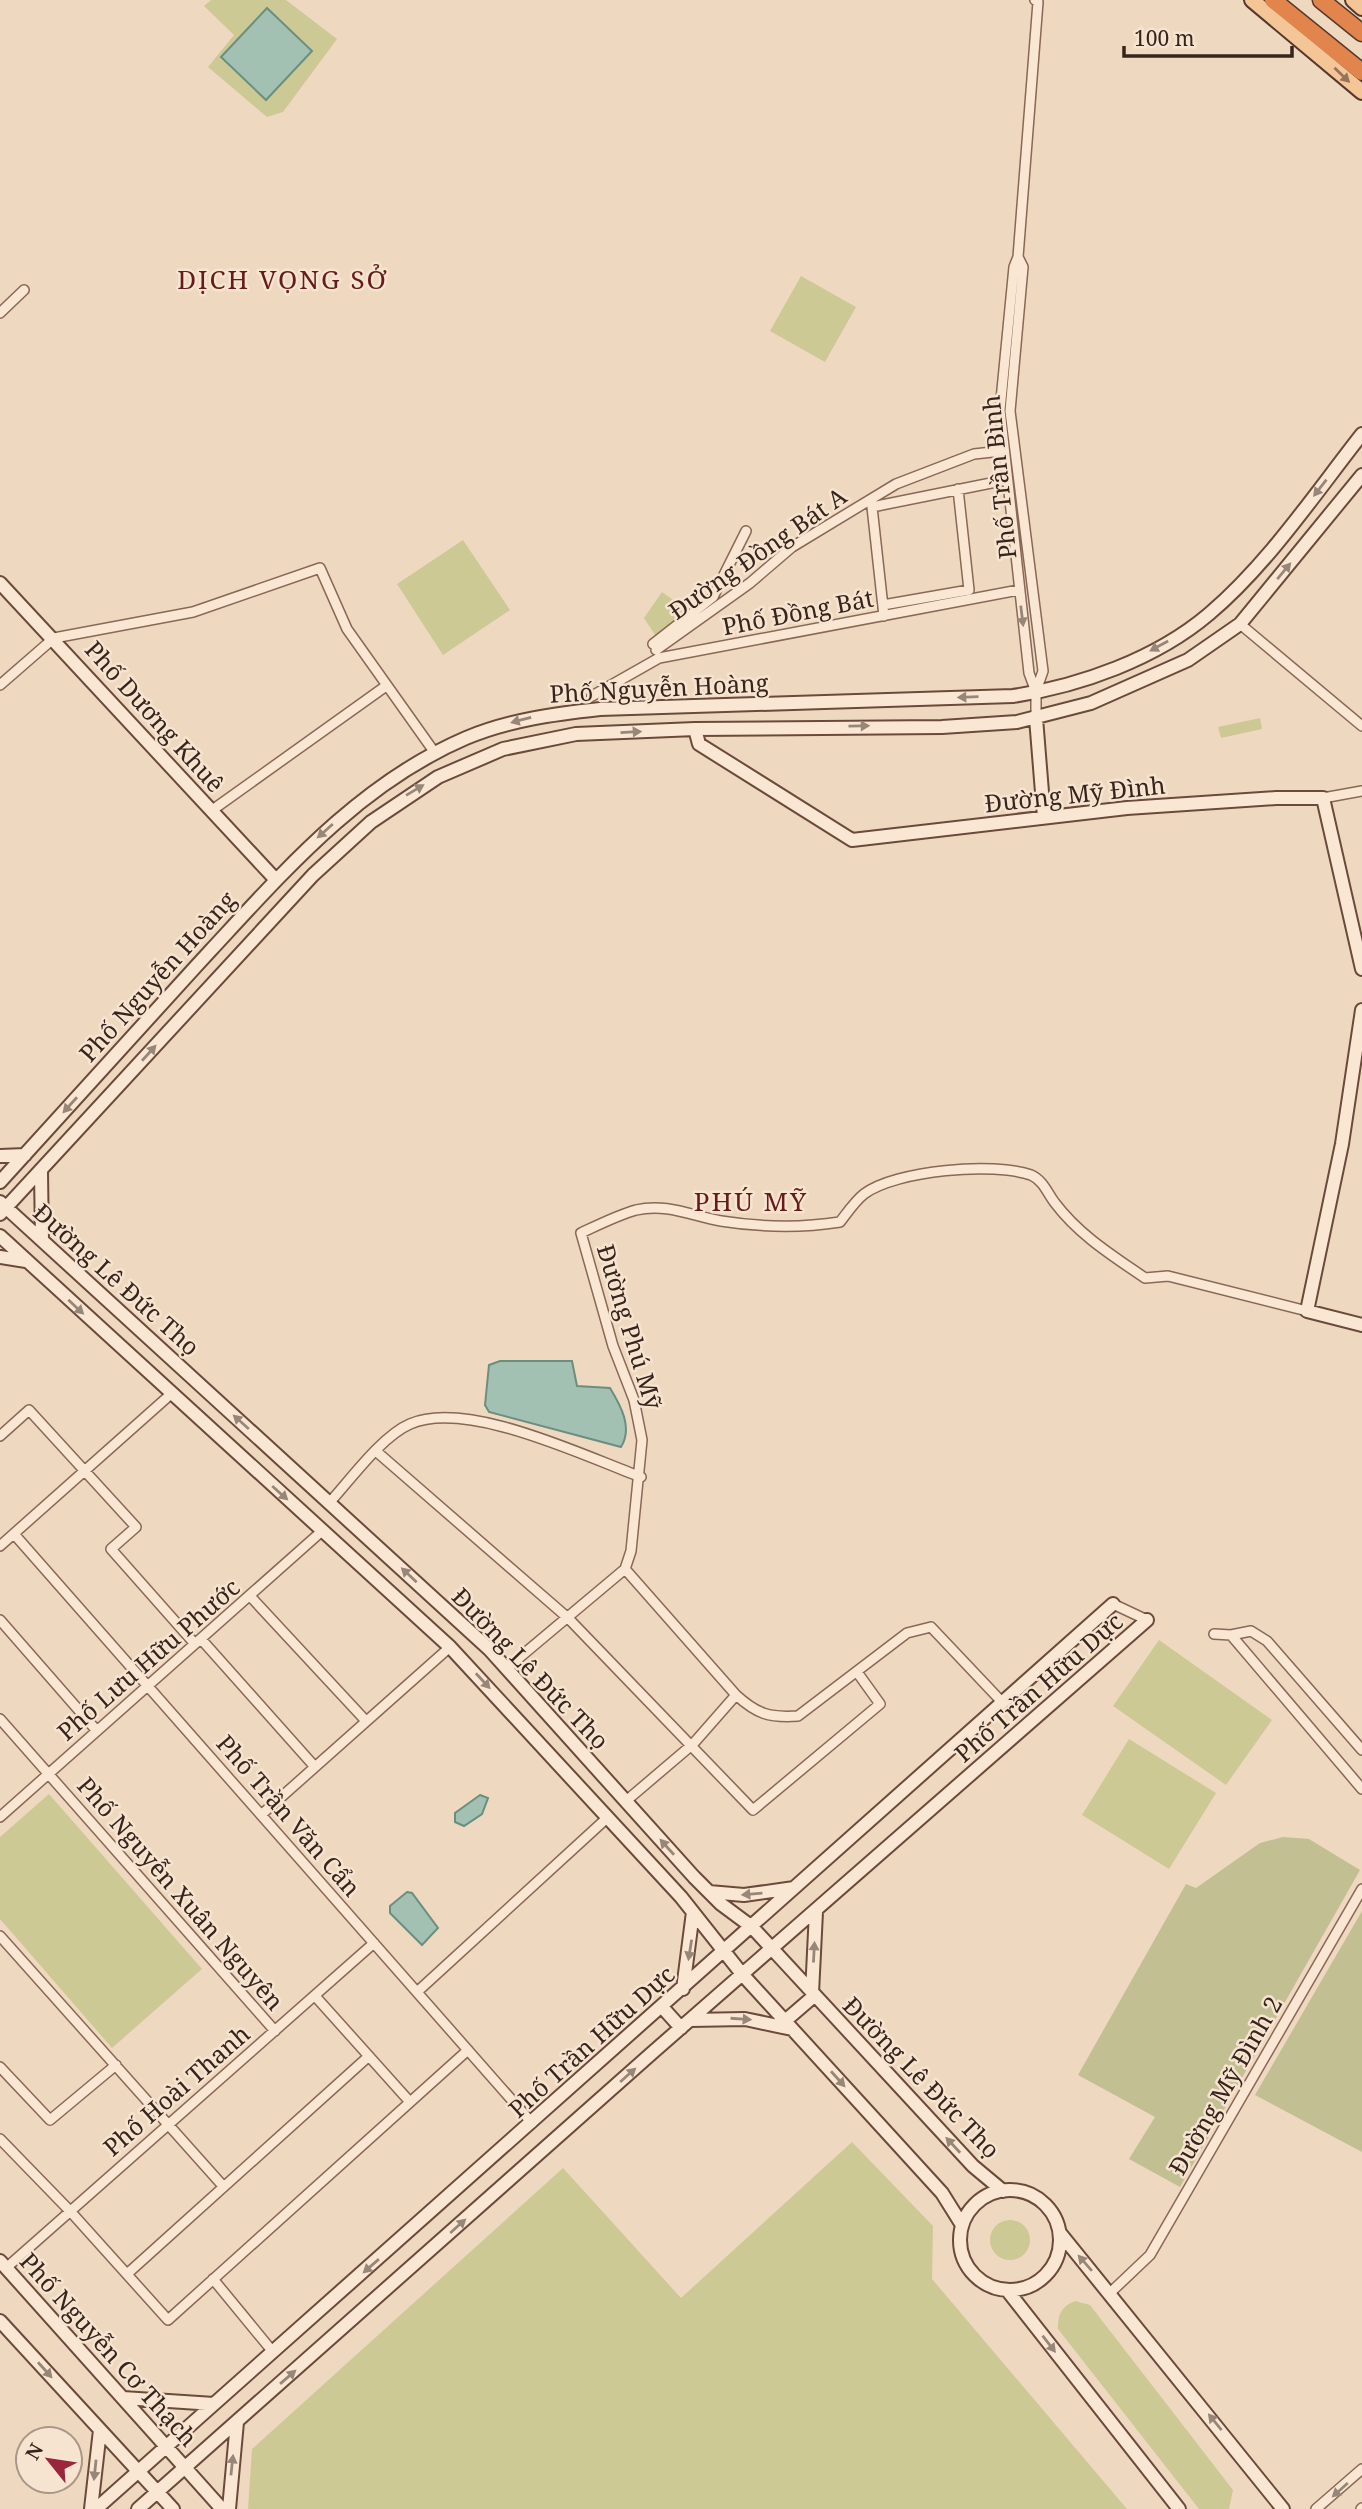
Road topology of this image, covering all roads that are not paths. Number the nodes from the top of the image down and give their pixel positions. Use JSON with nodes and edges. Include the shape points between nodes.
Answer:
{"nodes":[{"id":1,"x":1035,"y":0,"type":"edge"},
{"id":2,"x":1252,"y":0,"type":"edge"},
{"id":3,"x":1273,"y":0,"type":"edge"},
{"id":4,"x":1353,"y":0,"type":"edge"},
{"id":5,"x":1327,"y":5,"type":"edge"},
{"id":6,"x":1362,"y":8,"type":"edge"},
{"id":7,"x":1362,"y":33,"type":"edge"},
{"id":8,"x":1362,"y":72,"type":"edge"},
{"id":9,"x":1362,"y":92,"type":"edge"},
{"id":10,"x":1018,"y":257,"type":"junction"},
{"id":11,"x":24,"y":290,"type":"dead end"},
{"id":12,"x":0,"y":313,"type":"edge"},
{"id":13,"x":1362,"y":434,"type":"edge"},
{"id":14,"x":1002,"y":451,"type":"junction"},
{"id":15,"x":1362,"y":475,"type":"edge"},
{"id":16,"x":1006,"y":480,"type":"junction"},
{"id":17,"x":958,"y":489,"type":"junction"},
{"id":18,"x":746,"y":531,"type":"dead end"},
{"id":19,"x":0,"y":583,"type":"edge"},
{"id":20,"x":1019,"y":590,"type":"junction"},
{"id":21,"x":883,"y":605,"type":"junction"},
{"id":22,"x":884,"y":616,"type":"junction"},
{"id":23,"x":1240,"y":624,"type":"junction"},
{"id":24,"x":54,"y":638,"type":"junction"},
{"id":25,"x":0,"y":685,"type":"edge"},
{"id":26,"x":386,"y":686,"type":"junction"},
{"id":27,"x":1036,"y":692,"type":"junction"},
{"id":28,"x":592,"y":696,"type":"dead end"},
{"id":29,"x":1036,"y":718,"type":"junction"},
{"id":30,"x":1362,"y":726,"type":"edge"},
{"id":31,"x":695,"y":729,"type":"junction"},
{"id":32,"x":435,"y":753,"type":"junction"},
{"id":33,"x":1362,"y":791,"type":"edge"},
{"id":34,"x":1323,"y":798,"type":"junction"},
{"id":35,"x":211,"y":811,"type":"junction"},
{"id":36,"x":1044,"y":817,"type":"junction"},
{"id":37,"x":276,"y":880,"type":"junction"},
{"id":38,"x":193,"y":969,"type":"junction"},
{"id":39,"x":1362,"y":969,"type":"edge"},
{"id":40,"x":210,"y":985,"type":"junction"},
{"id":41,"x":1362,"y":1010,"type":"edge"},
{"id":42,"x":25,"y":1155,"type":"junction"},
{"id":43,"x":0,"y":1156,"type":"edge"},
{"id":44,"x":41,"y":1172,"type":"junction"},
{"id":45,"x":0,"y":1182,"type":"edge"},
{"id":46,"x":2,"y":1208,"type":"edge"},
{"id":47,"x":0,"y":1236,"type":"edge"},
{"id":48,"x":42,"y":1240,"type":"junction"},
{"id":49,"x":0,"y":1257,"type":"edge"},
{"id":50,"x":26,"y":1261,"type":"junction"},
{"id":51,"x":1307,"y":1311,"type":"junction"},
{"id":52,"x":1362,"y":1325,"type":"edge"},
{"id":53,"x":171,"y":1394,"type":"junction"},
{"id":54,"x":0,"y":1436,"type":"edge"},
{"id":55,"x":377,"y":1452,"type":"junction"},
{"id":56,"x":86,"y":1471,"type":"junction"},
{"id":57,"x":641,"y":1477,"type":"junction"},
{"id":58,"x":330,"y":1502,"type":"junction"},
{"id":59,"x":322,"y":1531,"type":"junction"},
{"id":60,"x":14,"y":1534,"type":"junction"},
{"id":61,"x":0,"y":1546,"type":"edge"},
{"id":62,"x":625,"y":1569,"type":"junction"},
{"id":63,"x":250,"y":1595,"type":"junction"},
{"id":64,"x":1113,"y":1604,"type":"joint"},
{"id":65,"x":568,"y":1618,"type":"junction"},
{"id":66,"x":0,"y":1620,"type":"edge"},
{"id":67,"x":1147,"y":1620,"type":"joint"},
{"id":68,"x":1214,"y":1634,"type":"dead end"},
{"id":69,"x":1231,"y":1635,"type":"junction"},
{"id":70,"x":198,"y":1642,"type":"junction"},
{"id":71,"x":450,"y":1647,"type":"junction"},
{"id":72,"x":507,"y":1668,"type":"junction"},
{"id":73,"x":857,"y":1672,"type":"junction"},
{"id":74,"x":148,"y":1686,"type":"junction"},
{"id":75,"x":736,"y":1695,"type":"junction"},
{"id":76,"x":1002,"y":1702,"type":"junction"},
{"id":77,"x":0,"y":1719,"type":"edge"},
{"id":78,"x":366,"y":1721,"type":"junction"},
{"id":79,"x":97,"y":1731,"type":"junction"},
{"id":80,"x":692,"y":1744,"type":"junction"},
{"id":81,"x":1362,"y":1750,"type":"edge"},
{"id":82,"x":315,"y":1767,"type":"junction"},
{"id":83,"x":48,"y":1774,"type":"junction"},
{"id":84,"x":1362,"y":1788,"type":"edge"},
{"id":85,"x":626,"y":1801,"type":"junction"},
{"id":86,"x":261,"y":1815,"type":"junction"},
{"id":87,"x":0,"y":1817,"type":"edge"},
{"id":88,"x":607,"y":1818,"type":"junction"},
{"id":89,"x":699,"y":1881,"type":"junction"},
{"id":90,"x":795,"y":1888,"type":"junction"},
{"id":91,"x":1362,"y":1889,"type":"edge"},
{"id":92,"x":709,"y":1892,"type":"junction"},
{"id":93,"x":681,"y":1897,"type":"junction"},
{"id":94,"x":693,"y":1912,"type":"junction"},
{"id":95,"x":816,"y":1912,"type":"junction"},
{"id":96,"x":752,"y":1927,"type":"junction"},
{"id":97,"x":0,"y":1936,"type":"edge"},
{"id":98,"x":374,"y":1943,"type":"junction"},
{"id":99,"x":772,"y":1949,"type":"junction"},
{"id":100,"x":724,"y":1952,"type":"junction"},
{"id":101,"x":742,"y":1974,"type":"junction"},
{"id":102,"x":683,"y":1989,"type":"junction"},
{"id":103,"x":417,"y":1992,"type":"junction"},
{"id":104,"x":813,"y":1995,"type":"junction"},
{"id":105,"x":315,"y":1996,"type":"junction"},
{"id":106,"x":663,"y":2007,"type":"junction"},
{"id":107,"x":686,"y":2024,"type":"junction"},
{"id":108,"x":788,"y":2025,"type":"junction"},
{"id":109,"x":275,"y":2031,"type":"junction"},
{"id":110,"x":468,"y":2050,"type":"junction"},
{"id":111,"x":369,"y":2056,"type":"junction"},
{"id":112,"x":116,"y":2065,"type":"junction"},
{"id":113,"x":2,"y":2072,"type":"edge"},
{"id":114,"x":410,"y":2102,"type":"junction"},
{"id":115,"x":532,"y":2123,"type":"junction"},
{"id":116,"x":168,"y":2124,"type":"junction"},
{"id":117,"x":0,"y":2139,"type":"edge"},
{"id":118,"x":223,"y":2186,"type":"junction"},
{"id":119,"x":1003,"y":2191,"type":"junction"},
{"id":120,"x":70,"y":2211,"type":"junction"},
{"id":121,"x":962,"y":2225,"type":"junction"},
{"id":122,"x":1060,"y":2233,"type":"junction"},
{"id":123,"x":3,"y":2264,"type":"edge"},
{"id":124,"x":127,"y":2274,"type":"junction"},
{"id":125,"x":213,"y":2279,"type":"junction"},
{"id":126,"x":1007,"y":2290,"type":"junction"},
{"id":127,"x":1111,"y":2292,"type":"junction"},
{"id":128,"x":0,"y":2321,"type":"edge"},
{"id":129,"x":273,"y":2352,"type":"junction"},
{"id":130,"x":123,"y":2398,"type":"junction"},
{"id":131,"x":214,"y":2404,"type":"junction"},
{"id":132,"x":237,"y":2422,"type":"junction"},
{"id":133,"x":100,"y":2430,"type":"junction"},
{"id":134,"x":166,"y":2447,"type":"junction"},
{"id":135,"x":185,"y":2468,"type":"junction"},
{"id":136,"x":1362,"y":2469,"type":"edge"},
{"id":137,"x":138,"y":2472,"type":"junction"},
{"id":138,"x":157,"y":2492,"type":"junction"},
{"id":139,"x":93,"y":2509,"type":"edge"},
{"id":140,"x":138,"y":2509,"type":"edge"},
{"id":141,"x":173,"y":2509,"type":"edge"},
{"id":142,"x":222,"y":2509,"type":"edge"},
{"id":143,"x":229,"y":2509,"type":"edge"},
{"id":144,"x":1179,"y":2509,"type":"edge"},
{"id":145,"x":1283,"y":2509,"type":"edge"},
{"id":146,"x":1316,"y":2509,"type":"edge"}],
"edges":[{"from":1,"to":10,"type":"street","name":"Phố Trần Bình"},
{"from":2,"to":9,"type":"main road","one_way":true},
{"from":3,"to":8,"type":"highway"},
{"from":4,"to":6,"type":"main road"},
{"from":5,"to":7,"type":"highway"},
{"from":10,"to":14,"type":"street","name":"Phố Trần Bình","via":[[1000,410]]},
{"from":10,"to":27,"type":"street","name":"Phố Trần Bình","via":[[1023,267],[1010,411],[1043,671]]},
{"from":11,"to":12,"type":"street"},
{"from":13,"to":27,"type":"main road","name":"Phố Nguyễn Hoàng","one_way":true,"via":[[1292,522],[1208,614],[1132,660]]},
{"from":14,"to":16,"type":"street","name":"Phố Trần Bình"},
{"from":14,"to":18,"type":"street","name":"Đường Đồng Bát A","via":[[974,454],[896,484],[792,547],[750,583],[655,647],[713,597]]},
{"from":23,"to":15,"type":"main road","name":"Phố Nguyễn Hoàng","one_way":true},
{"from":16,"to":17,"type":"street"},
{"from":16,"to":20,"type":"street","name":"Phố Trần Bình"},
{"from":17,"to":21,"type":"street","via":[[872,507]]},
{"from":17,"to":21,"type":"street","via":[[969,590]]},
{"from":19,"to":24,"type":"main road","name":"Phố Dương Khuê"},
{"from":20,"to":22,"type":"street","name":"Phố Đồng Bát"},
{"from":20,"to":27,"type":"street","name":"Phố Trần Bình","one_way":true},
{"from":21,"to":22,"type":"street"},
{"from":22,"to":28,"type":"street","name":"Phố Đồng Bát","via":[[659,658]]},
{"from":23,"to":29,"type":"main road","name":"Phố Nguyễn Hoàng","via":[[1158,676],[1091,704]]},
{"from":23,"to":30,"type":"street"},
{"from":24,"to":25,"type":"street"},
{"from":24,"to":26,"type":"street","via":[[193,612],[320,568],[346,629]]},
{"from":24,"to":35,"type":"main road","name":"Phố Dương Khuê"},
{"from":26,"to":32,"type":"street"},
{"from":26,"to":35,"type":"street"},
{"from":27,"to":29,"type":"street","name":"Phố Trần Bình"},
{"from":27,"to":32,"type":"main road","name":"Phố Nguyễn Hoàng","one_way":true,"via":[[600,709],[521,719]]},
{"from":31,"to":29,"type":"main road","name":"Phố Nguyễn Hoàng","one_way":true,"via":[[942,727]]},
{"from":29,"to":36,"type":"main road","name":"Phố Trần Bình"},
{"from":31,"to":36,"type":"main road","name":"Đường Mỹ Đình","via":[[699,744],[852,840]]},
{"from":40,"to":31,"type":"main road","name":"Phố Nguyễn Hoàng","one_way":true,"via":[[342,845],[438,776],[503,749],[540,740]]},
{"from":32,"to":37,"type":"main road","name":"Phố Nguyễn Hoàng","one_way":true,"via":[[355,805]]},
{"from":33,"to":34,"type":"street"},
{"from":34,"to":36,"type":"main road","name":"Đường Mỹ Đình"},
{"from":34,"to":39,"type":"main road"},
{"from":35,"to":37,"type":"main road","name":"Phố Dương Khuê"},
{"from":37,"to":38,"type":"main road","name":"Phố Nguyễn Hoàng"},
{"from":38,"to":40,"type":"main road"},
{"from":38,"to":42,"type":"main road","name":"Phố Nguyễn Hoàng","one_way":true},
{"from":44,"to":40,"type":"main road","name":"Phố Nguyễn Hoàng","one_way":true},
{"from":41,"to":51,"type":"main road","via":[[1342,1144]]},
{"from":42,"to":43,"type":"main road"},
{"from":42,"to":45,"type":"main road","name":"Phố Nguyễn Hoàng"},
{"from":44,"to":46,"type":"main road","name":"Phố Nguyễn Hoàng"},
{"from":44,"to":48,"type":"main road"},
{"from":46,"to":48,"type":"main road","name":"Đường Lê Đức Thọ"},
{"from":47,"to":50,"type":"main road","name":"Đường Lê Đức Thọ"},
{"from":58,"to":48,"type":"main road","name":"Đường Lê Đức Thọ","one_way":true},
{"from":49,"to":50,"type":"main road"},
{"from":50,"to":53,"type":"main road","name":"Đường Lê Đức Thọ","one_way":true},
{"from":51,"to":52,"type":"main road"},
{"from":51,"to":57,"type":"street","name":"Đường Phú Mỹ","via":[[1168,1276],[1145,1278],[1088,1238],[1032,1175],[986,1169],[908,1175],[864,1194],[840,1222],[813,1226],[721,1221],[671,1208],[637,1210],[581,1233],[613,1346],[634,1400],[642,1440]]},
{"from":53,"to":56,"type":"street"},
{"from":53,"to":59,"type":"main road","name":"Đường Lê Đức Thọ","one_way":true},
{"from":54,"to":56,"type":"street","via":[[29,1410]]},
{"from":55,"to":57,"type":"street","via":[[410,1424],[448,1417],[481,1420]]},
{"from":55,"to":58,"type":"street"},
{"from":55,"to":65,"type":"street"},
{"from":56,"to":60,"type":"street"},
{"from":56,"to":70,"type":"street","via":[[136,1527],[110,1549]]},
{"from":57,"to":62,"type":"street","name":"Đường Phú Mỹ"},
{"from":72,"to":58,"type":"main road","name":"Đường Lê Đức Thọ","one_way":true},
{"from":59,"to":63,"type":"street","name":"Phố Lưu Hữu Phước"},
{"from":59,"to":71,"type":"main road","name":"Đường Lê Đức Thọ"},
{"from":60,"to":61,"type":"street"},
{"from":60,"to":74,"type":"street","name":"Phố Trần Văn Cẩn"},
{"from":62,"to":65,"type":"street"},
{"from":62,"to":75,"type":"street"},
{"from":63,"to":70,"type":"street","name":"Phố Lưu Hữu Phước"},
{"from":63,"to":78,"type":"street"},
{"from":64,"to":67,"type":"street"},
{"from":64,"to":76,"type":"main road","name":"Phố Trần Hữu Dực"},
{"from":65,"to":72,"type":"street"},
{"from":65,"to":80,"type":"street"},
{"from":66,"to":79,"type":"street"},
{"from":67,"to":95,"type":"main road","name":"Phố Trần Hữu Dực"},
{"from":68,"to":69,"type":"street"},
{"from":69,"to":81,"type":"street","via":[[1251,1631],[1267,1641]]},
{"from":69,"to":84,"type":"street"},
{"from":70,"to":74,"type":"street","name":"Phố Lưu Hữu Phước"},
{"from":70,"to":82,"type":"street"},
{"from":71,"to":78,"type":"street"},
{"from":71,"to":88,"type":"main road","name":"Đường Lê Đức Thọ","one_way":true},
{"from":72,"to":85,"type":"main road","name":"Đường Lê Đức Thọ"},
{"from":73,"to":75,"type":"street","via":[[798,1716],[754,1711]]},
{"from":73,"to":76,"type":"street","via":[[907,1633],[931,1627]]},
{"from":73,"to":80,"type":"street","via":[[880,1704],[753,1810]]},
{"from":74,"to":79,"type":"street","name":"Phố Lưu Hữu Phước"},
{"from":74,"to":86,"type":"street","name":"Phố Trần Văn Cẩn"},
{"from":75,"to":80,"type":"street"},
{"from":76,"to":90,"type":"main road","name":"Phố Trần Hữu Dực"},
{"from":77,"to":83,"type":"street","name":"Phố Nguyễn Xuân Nguyên"},
{"from":78,"to":82,"type":"street"},
{"from":79,"to":83,"type":"street","name":"Phố Lưu Hữu Phước"},
{"from":80,"to":85,"type":"street"},
{"from":82,"to":86,"type":"street"},
{"from":83,"to":87,"type":"street","name":"Phố Lưu Hữu Phước"},
{"from":83,"to":109,"type":"street","name":"Phố Nguyễn Xuân Nguyên"},
{"from":89,"to":85,"type":"main road","name":"Đường Lê Đức Thọ","one_way":true},
{"from":86,"to":98,"type":"street","name":"Phố Trần Văn Cẩn"},
{"from":88,"to":93,"type":"main road","name":"Đường Lê Đức Thọ"},
{"from":88,"to":103,"type":"street"},
{"from":89,"to":92,"type":"main road","name":"Đường Lê Đức Thọ"},
{"from":89,"to":93,"type":"main road"},
{"from":90,"to":92,"type":"main road","one_way":true,"via":[[744,1895]]},
{"from":90,"to":96,"type":"main road","name":"Phố Trần Hữu Dực"},
{"from":91,"to":127,"type":"street","name":"Đường Mỹ Đình 2","via":[[1150,2255]]},
{"from":92,"to":96,"type":"main road","name":"Đường Lê Đức Thọ"},
{"from":93,"to":94,"type":"main road","name":"Đường Lê Đức Thọ"},
{"from":94,"to":100,"type":"main road","name":"Đường Lê Đức Thọ"},
{"from":94,"to":102,"type":"main road","one_way":true},
{"from":95,"to":99,"type":"main road","name":"Phố Trần Hữu Dực"},
{"from":104,"to":95,"type":"main road","one_way":true},
{"from":96,"to":99,"type":"main road","name":"Đường Lê Đức Thọ"},
{"from":96,"to":100,"type":"main road","name":"Phố Trần Hữu Dực"},
{"from":97,"to":112,"type":"street"},
{"from":98,"to":103,"type":"street","name":"Phố Trần Văn Cẩn"},
{"from":98,"to":105,"type":"street","name":"Phố Hoài Thanh"},
{"from":99,"to":101,"type":"main road","name":"Phố Trần Hữu Dực"},
{"from":99,"to":104,"type":"main road","name":"Đường Lê Đức Thọ"},
{"from":100,"to":101,"type":"main road","name":"Đường Lê Đức Thọ"},
{"from":100,"to":102,"type":"main road","name":"Phố Trần Hữu Dực"},
{"from":101,"to":107,"type":"main road","name":"Phố Trần Hữu Dực"},
{"from":101,"to":108,"type":"main road","name":"Đường Lê Đức Thọ"},
{"from":102,"to":106,"type":"main road","name":"Phố Trần Hữu Dực"},
{"from":103,"to":110,"type":"street","name":"Phố Trần Văn Cẩn"},
{"from":104,"to":108,"type":"main road"},
{"from":119,"to":104,"type":"main road","name":"Đường Lê Đức Thọ","one_way":true,"via":[[972,2166]]},
{"from":105,"to":109,"type":"street","name":"Phố Hoài Thanh"},
{"from":105,"to":111,"type":"street"},
{"from":106,"to":107,"type":"main road"},
{"from":106,"to":115,"type":"main road","name":"Phố Trần Hữu Dực"},
{"from":107,"to":108,"type":"main road","one_way":true,"via":[[745,2018]]},
{"from":132,"to":107,"type":"main road","name":"Phố Trần Hữu Dực","one_way":true},
{"from":108,"to":121,"type":"main road","name":"Đường Lê Đức Thọ","one_way":true,"via":[[942,2193]]},
{"from":109,"to":116,"type":"street","name":"Phố Hoài Thanh"},
{"from":110,"to":114,"type":"street"},
{"from":110,"to":115,"type":"street","name":"Phố Trần Văn Cẩn"},
{"from":111,"to":114,"type":"street"},
{"from":111,"to":118,"type":"street"},
{"from":112,"to":113,"type":"street","via":[[50,2120]]},
{"from":112,"to":116,"type":"street"},
{"from":114,"to":125,"type":"street"},
{"from":115,"to":129,"type":"main road","name":"Phố Trần Hữu Dực","one_way":true},
{"from":116,"to":118,"type":"street"},
{"from":116,"to":120,"type":"street","name":"Phố Hoài Thanh"},
{"from":117,"to":120,"type":"street"},
{"from":118,"to":124,"type":"street"},
{"from":119,"to":121,"type":"main road","via":[[978,2203]]},
{"from":119,"to":122,"type":"main road","via":[[1018,2191],[1043,2203]]},
{"from":120,"to":123,"type":"street","name":"Phố Hoài Thanh"},
{"from":120,"to":124,"type":"street"},
{"from":121,"to":126,"type":"main road","via":[[960,2240],[968,2269],[981,2281]]},
{"from":122,"to":126,"type":"main road","via":[[1058,2255],[1044,2277],[1033,2285]]},
{"from":127,"to":122,"type":"main road","one_way":true},
{"from":123,"to":130,"type":"main road","name":"Phố Nguyễn Cơ Thạch"},
{"from":124,"to":125,"type":"street","via":[[168,2320]]},
{"from":125,"to":129,"type":"street"},
{"from":126,"to":144,"type":"main road","one_way":true},
{"from":145,"to":127,"type":"main road","one_way":true},
{"from":128,"to":133,"type":"main road","one_way":true},
{"from":129,"to":131,"type":"main road","name":"Phố Trần Hữu Dực"},
{"from":130,"to":131,"type":"main road"},
{"from":130,"to":134,"type":"main road","name":"Phố Nguyễn Cơ Thạch"},
{"from":131,"to":134,"type":"main road","name":"Phố Trần Hữu Dực"},
{"from":132,"to":135,"type":"main road","name":"Phố Trần Hữu Dực"},
{"from":143,"to":132,"type":"main road","one_way":true},
{"from":133,"to":137,"type":"main road"},
{"from":133,"to":139,"type":"main road","one_way":true},
{"from":134,"to":135,"type":"main road","name":"Phố Nguyễn Cơ Thạch"},
{"from":134,"to":137,"type":"main road","name":"Phố Trần Hữu Dực"},
{"from":135,"to":138,"type":"main road","name":"Phố Trần Hữu Dực"},
{"from":135,"to":142,"type":"main road","name":"Phố Nguyễn Cơ Thạch"},
{"from":136,"to":146,"type":"street","one_way":true},
{"from":137,"to":138,"type":"main road"},
{"from":137,"to":139,"type":"main road","name":"Phố Trần Hữu Dực"},
{"from":138,"to":140,"type":"main road","name":"Phố Trần Hữu Dực"},
{"from":138,"to":141,"type":"main road"}]}
